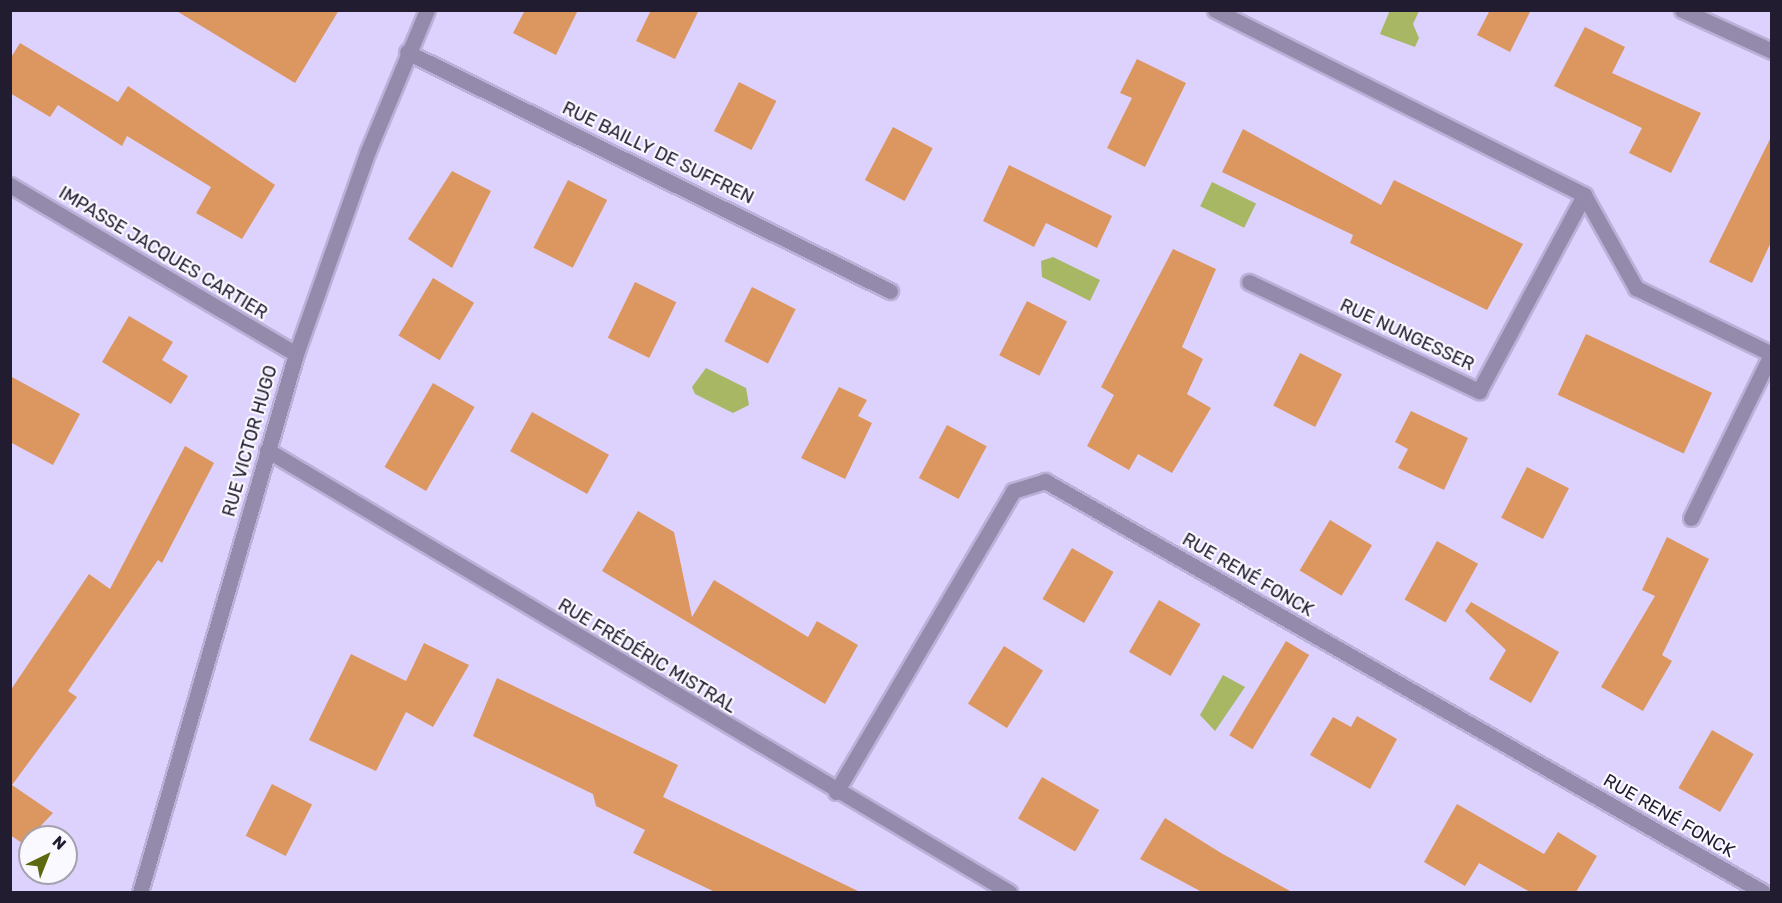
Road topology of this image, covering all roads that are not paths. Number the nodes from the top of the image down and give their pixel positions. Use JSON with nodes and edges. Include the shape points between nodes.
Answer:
{"nodes":[{"id":1,"x":1215,"y":10,"type":"edge"},
{"id":2,"x":1682,"y":10,"type":"edge"},
{"id":3,"x":424,"y":12,"type":"edge"},
{"id":4,"x":1772,"y":51,"type":"edge"},
{"id":5,"x":407,"y":52,"type":"junction"},
{"id":6,"x":10,"y":184,"type":"edge"},
{"id":7,"x":1584,"y":195,"type":"junction"},
{"id":8,"x":1249,"y":282,"type":"dead end"},
{"id":9,"x":890,"y":291,"type":"dead end"},
{"id":10,"x":296,"y":354,"type":"junction"},
{"id":11,"x":1771,"y":354,"type":"edge"},
{"id":12,"x":267,"y":450,"type":"junction"},
{"id":13,"x":1691,"y":518,"type":"dead end"},
{"id":14,"x":836,"y":792,"type":"junction"},
{"id":15,"x":140,"y":892,"type":"edge"},
{"id":16,"x":1009,"y":892,"type":"edge"},
{"id":17,"x":1763,"y":892,"type":"edge"}],
"edges":[{"from":1,"to":7,"type":"street"},
{"from":2,"to":4,"type":"street"},
{"from":3,"to":5,"type":"street","name":"RUE VICTOR HUGO"},
{"from":5,"to":9,"type":"street","name":"RUE BAILLY DE SUFFREN"},
{"from":5,"to":10,"type":"street","name":"RUE VICTOR HUGO"},
{"from":6,"to":10,"type":"street","name":"IMPASSE JACQUES CARTIER"},
{"from":7,"to":8,"type":"street","name":"RUE NUNGESSER","via":[[1479,391]]},
{"from":7,"to":11,"type":"street","via":[[1636,288]]},
{"from":10,"to":12,"type":"street","name":"RUE VICTOR HUGO"},
{"from":11,"to":13,"type":"street"},
{"from":12,"to":14,"type":"street","name":"RUE FRÉDÉRIC MISTRAL"},
{"from":12,"to":15,"type":"street","name":"RUE VICTOR HUGO"},
{"from":14,"to":16,"type":"street","name":"RUE FRÉDÉRIC MISTRAL"},
{"from":14,"to":17,"type":"street","name":"RUE RENÉ FONCK","via":[[1013,491],[1045,481]]}]}
